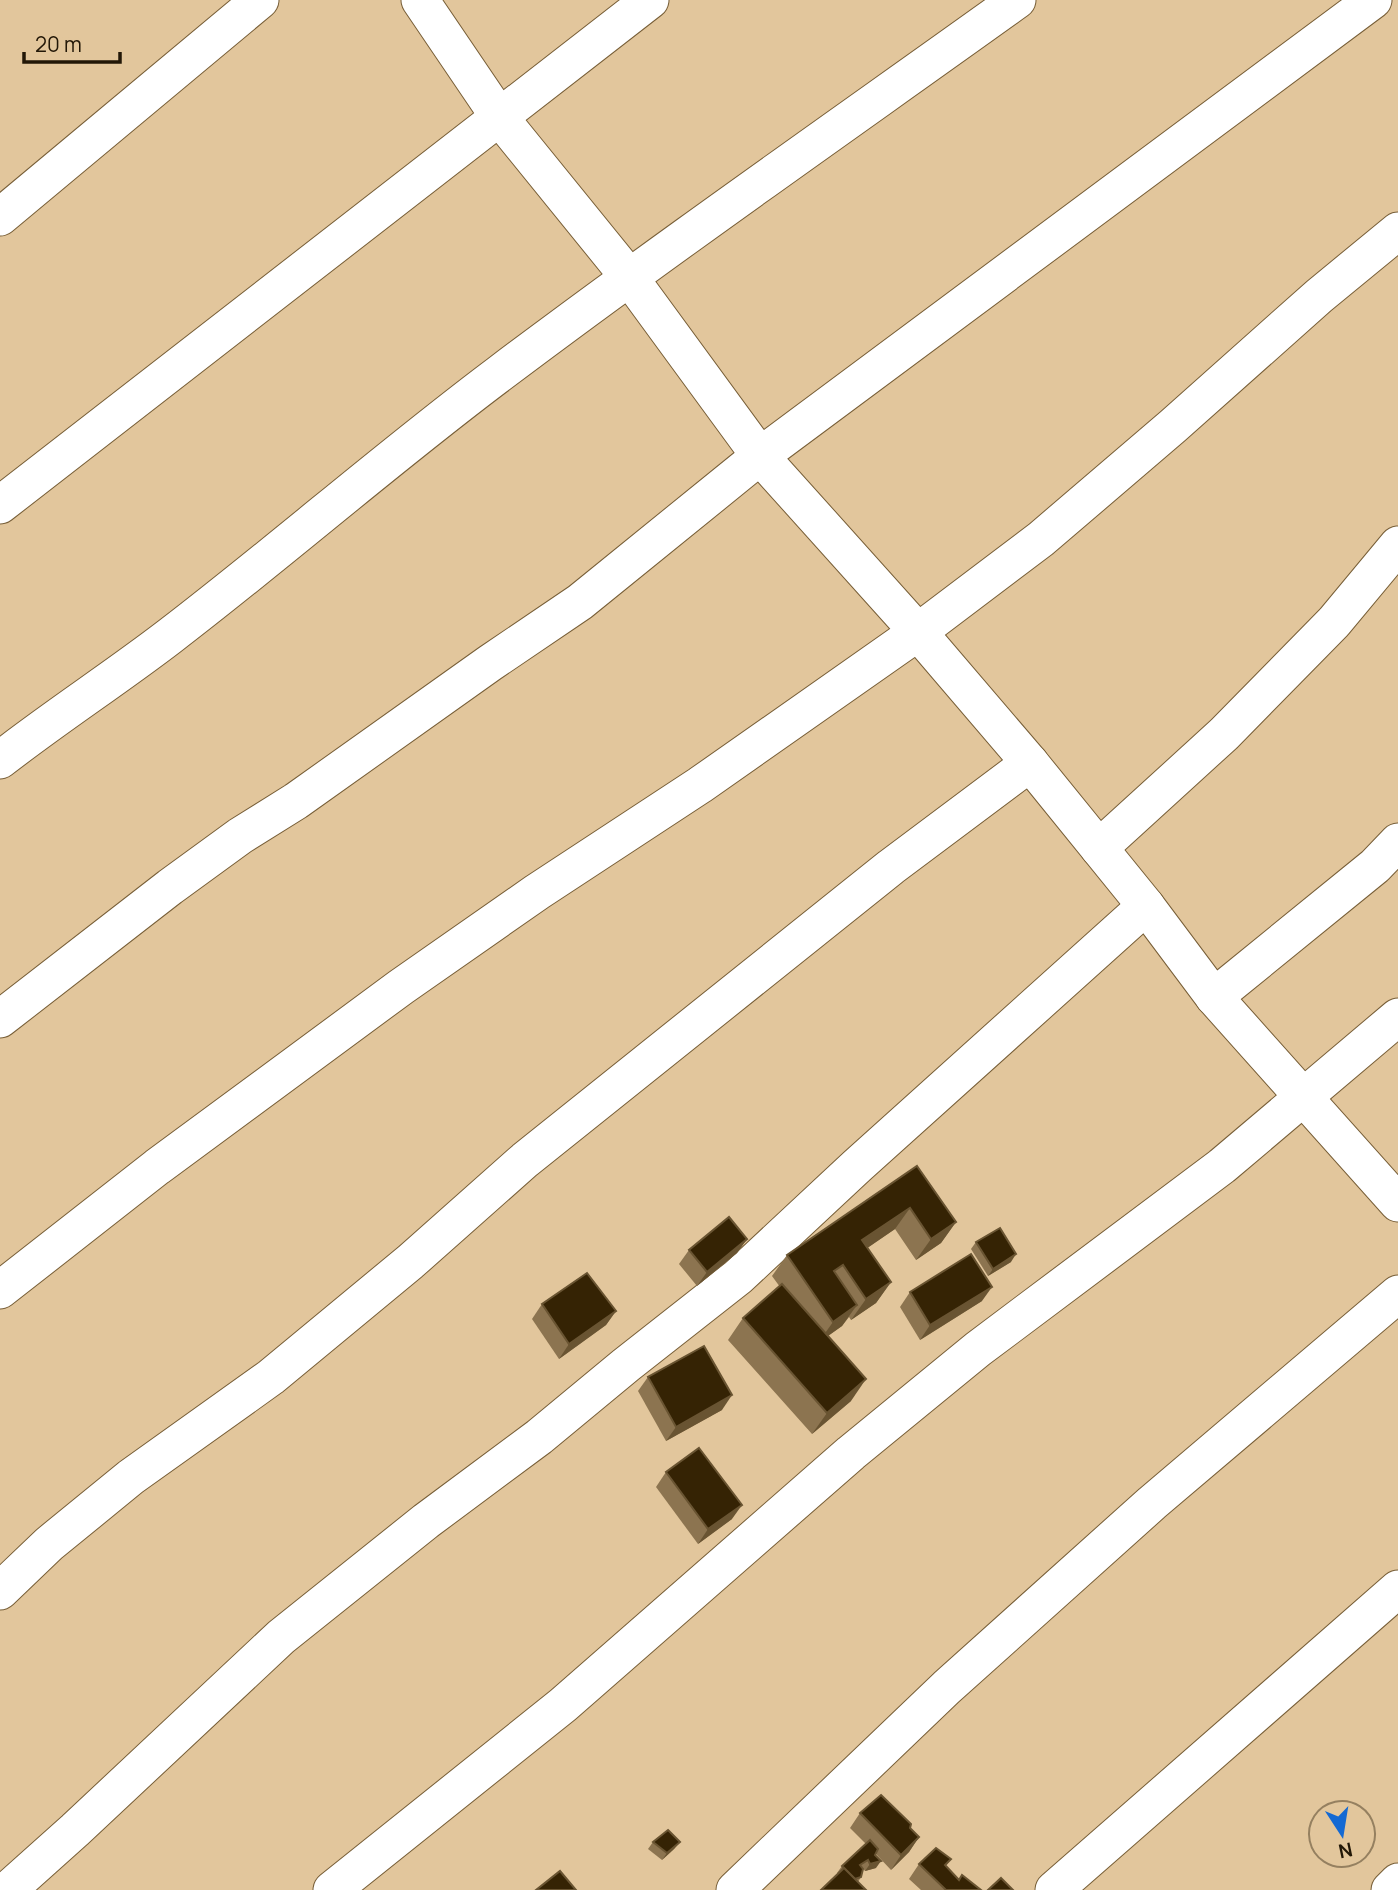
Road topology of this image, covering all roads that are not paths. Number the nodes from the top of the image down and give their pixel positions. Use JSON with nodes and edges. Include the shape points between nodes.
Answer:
{"nodes":[{"id":1,"x":260,"y":0,"type":"edge"},
{"id":2,"x":420,"y":0,"type":"edge"},
{"id":3,"x":650,"y":0,"type":"edge"},
{"id":4,"x":1017,"y":0,"type":"edge"},
{"id":5,"x":1373,"y":0,"type":"edge"},
{"id":6,"x":500,"y":118,"type":"junction"},
{"id":7,"x":0,"y":217,"type":"edge"},
{"id":8,"x":1398,"y":231,"type":"edge"},
{"id":9,"x":629,"y":277,"type":"junction"},
{"id":10,"x":760,"y":456,"type":"junction"},
{"id":11,"x":0,"y":505,"type":"edge"},
{"id":12,"x":1398,"y":545,"type":"edge"},
{"id":13,"x":918,"y":632,"type":"junction"},
{"id":14,"x":0,"y":760,"type":"edge"},
{"id":15,"x":1030,"y":763,"type":"junction"},
{"id":16,"x":1398,"y":842,"type":"edge"},
{"id":17,"x":1099,"y":848,"type":"junction"},
{"id":18,"x":1146,"y":906,"type":"junction"},
{"id":19,"x":1214,"y":997,"type":"junction"},
{"id":20,"x":1398,"y":1017,"type":"edge"},
{"id":21,"x":0,"y":1019,"type":"edge"},
{"id":22,"x":1301,"y":1097,"type":"junction"},
{"id":23,"x":1398,"y":1203,"type":"edge"},
{"id":24,"x":0,"y":1290,"type":"edge"},
{"id":25,"x":1398,"y":1294,"type":"edge"},
{"id":26,"x":1398,"y":1589,"type":"edge"},
{"id":27,"x":0,"y":1591,"type":"edge"},
{"id":28,"x":1398,"y":1882,"type":"edge"},
{"id":29,"x":8,"y":1890,"type":"edge"},
{"id":30,"x":331,"y":1890,"type":"edge"},
{"id":31,"x":735,"y":1890,"type":"edge"},
{"id":32,"x":1054,"y":1890,"type":"edge"},
{"id":33,"x":1390,"y":1890,"type":"edge"}],
"edges":[{"from":1,"to":7,"type":"street"},
{"from":2,"to":6,"type":"street"},
{"from":3,"to":6,"type":"street"},
{"from":4,"to":9,"type":"street"},
{"from":5,"to":10,"type":"street"},
{"from":6,"to":9,"type":"street"},
{"from":6,"to":11,"type":"street"},
{"from":8,"to":13,"type":"street","via":[[1041,539]]},
{"from":9,"to":10,"type":"street"},
{"from":9,"to":14,"type":"street","via":[[391,457],[264,564]]},
{"from":10,"to":13,"type":"street"},
{"from":10,"to":21,"type":"street","via":[[580,602],[240,836]]},
{"from":12,"to":17,"type":"street","via":[[1334,622],[1224,734]]},
{"from":13,"to":15,"type":"street"},
{"from":13,"to":24,"type":"street","via":[[433,963]]},
{"from":15,"to":17,"type":"street"},
{"from":15,"to":27,"type":"street","via":[[891,867],[525,1160],[271,1377],[131,1477]]},
{"from":16,"to":19,"type":"street","via":[[1375,866]]},
{"from":17,"to":18,"type":"street"},
{"from":18,"to":19,"type":"street"},
{"from":18,"to":29,"type":"street","via":[[738,1277],[281,1637]]},
{"from":19,"to":22,"type":"street"},
{"from":20,"to":22,"type":"street"},
{"from":22,"to":23,"type":"street"},
{"from":22,"to":30,"type":"street","via":[[1222,1166],[978,1349],[850,1453],[563,1705]]},
{"from":25,"to":31,"type":"street","via":[[1131,1522],[947,1687]]},
{"from":26,"to":32,"type":"street"},
{"from":28,"to":33,"type":"street"}]}
